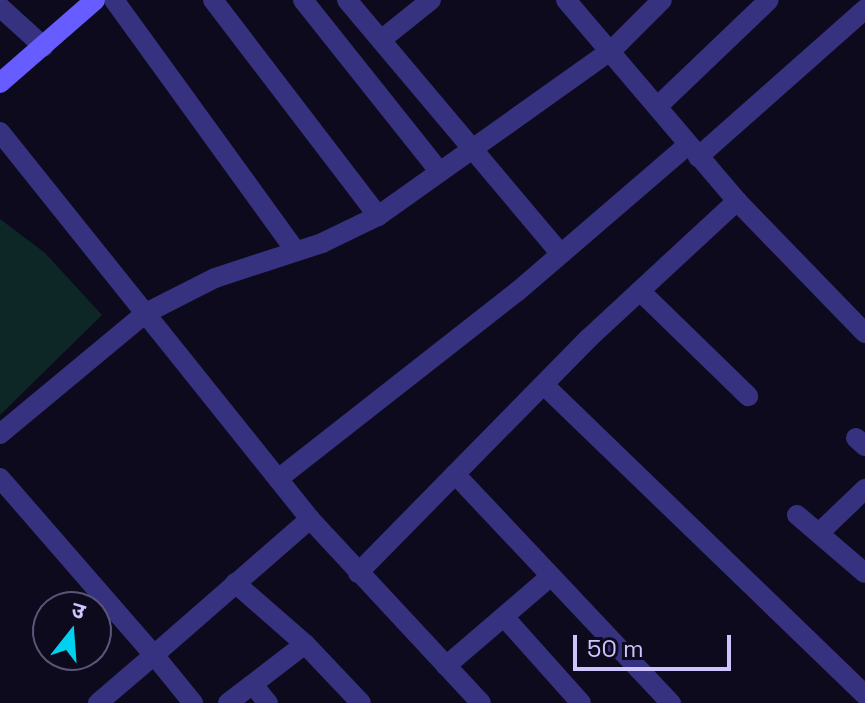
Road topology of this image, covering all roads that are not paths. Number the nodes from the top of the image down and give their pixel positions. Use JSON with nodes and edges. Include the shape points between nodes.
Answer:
{"nodes":[{"id":1,"x":95,"y":0,"type":"edge"},
{"id":2,"x":114,"y":0,"type":"edge"},
{"id":3,"x":213,"y":0,"type":"edge"},
{"id":4,"x":303,"y":0,"type":"edge"},
{"id":5,"x":347,"y":0,"type":"edge"},
{"id":6,"x":431,"y":0,"type":"edge"},
{"id":7,"x":566,"y":0,"type":"edge"},
{"id":8,"x":662,"y":0,"type":"edge"},
{"id":9,"x":769,"y":0,"type":"edge"},
{"id":10,"x":0,"y":7,"type":"edge"},
{"id":11,"x":865,"y":9,"type":"edge"},
{"id":12,"x":381,"y":40,"type":"junction"},
{"id":13,"x":44,"y":47,"type":"junction"},
{"id":14,"x":613,"y":49,"type":"junction"},
{"id":15,"x":0,"y":83,"type":"edge"},
{"id":16,"x":658,"y":106,"type":"junction"},
{"id":17,"x":0,"y":132,"type":"edge"},
{"id":18,"x":471,"y":146,"type":"junction"},
{"id":19,"x":693,"y":151,"type":"junction"},
{"id":20,"x":438,"y":170,"type":"junction"},
{"id":21,"x":737,"y":201,"type":"junction"},
{"id":22,"x":378,"y":216,"type":"junction"},
{"id":23,"x":296,"y":251,"type":"junction"},
{"id":24,"x":561,"y":254,"type":"junction"},
{"id":25,"x":640,"y":291,"type":"junction"},
{"id":26,"x":146,"y":313,"type":"junction"},
{"id":27,"x":865,"y":333,"type":"edge"},
{"id":28,"x":544,"y":385,"type":"junction"},
{"id":29,"x":748,"y":396,"type":"dead end"},
{"id":30,"x":0,"y":434,"type":"edge"},
{"id":31,"x":455,"y":474,"type":"junction"},
{"id":32,"x":0,"y":478,"type":"edge"},
{"id":33,"x":278,"y":479,"type":"junction"},
{"id":34,"x":865,"y":489,"type":"edge"},
{"id":35,"x":797,"y":515,"type":"dead end"},
{"id":36,"x":310,"y":519,"type":"junction"},
{"id":37,"x":819,"y":533,"type":"junction"},
{"id":38,"x":358,"y":573,"type":"junction"},
{"id":39,"x":865,"y":573,"type":"edge"},
{"id":40,"x":551,"y":576,"type":"junction"},
{"id":41,"x":235,"y":583,"type":"junction"},
{"id":42,"x":505,"y":618,"type":"junction"},
{"id":43,"x":305,"y":644,"type":"junction"},
{"id":44,"x":154,"y":655,"type":"junction"},
{"id":45,"x":446,"y":666,"type":"junction"},
{"id":46,"x":254,"y":686,"type":"junction"},
{"id":47,"x":858,"y":694,"type":"edge"},
{"id":48,"x":98,"y":703,"type":"edge"},
{"id":49,"x":193,"y":703,"type":"edge"},
{"id":50,"x":228,"y":703,"type":"edge"},
{"id":51,"x":268,"y":703,"type":"edge"},
{"id":52,"x":361,"y":703,"type":"edge"},
{"id":53,"x":481,"y":703,"type":"edge"},
{"id":54,"x":581,"y":703,"type":"edge"},
{"id":55,"x":671,"y":703,"type":"edge"}],
"edges":[{"from":1,"to":13,"type":"street"},
{"from":2,"to":23,"type":"street"},
{"from":3,"to":22,"type":"street"},
{"from":4,"to":20,"type":"street"},
{"from":5,"to":12,"type":"street"},
{"from":6,"to":12,"type":"street"},
{"from":7,"to":14,"type":"street"},
{"from":8,"to":14,"type":"street"},
{"from":9,"to":16,"type":"street"},
{"from":10,"to":13,"type":"street"},
{"from":11,"to":19,"type":"street"},
{"from":12,"to":18,"type":"street"},
{"from":13,"to":15,"type":"street"},
{"from":14,"to":16,"type":"street"},
{"from":14,"to":18,"type":"street"},
{"from":16,"to":19,"type":"street"},
{"from":17,"to":26,"type":"street"},
{"from":18,"to":20,"type":"street"},
{"from":18,"to":24,"type":"street"},
{"from":19,"to":21,"type":"street"},
{"from":19,"to":24,"type":"street"},
{"from":20,"to":22,"type":"street"},
{"from":21,"to":25,"type":"street"},
{"from":21,"to":27,"type":"street"},
{"from":22,"to":23,"type":"street"},
{"from":23,"to":26,"type":"street","via":[[215,278]]},
{"from":24,"to":33,"type":"street"},
{"from":25,"to":28,"type":"street"},
{"from":25,"to":29,"type":"street"},
{"from":26,"to":30,"type":"street","via":[[67,373]]},
{"from":26,"to":33,"type":"street"},
{"from":28,"to":31,"type":"street"},
{"from":28,"to":47,"type":"street"},
{"from":31,"to":38,"type":"street"},
{"from":31,"to":40,"type":"street"},
{"from":32,"to":44,"type":"street"},
{"from":33,"to":36,"type":"street"},
{"from":34,"to":37,"type":"street"},
{"from":35,"to":37,"type":"street"},
{"from":36,"to":38,"type":"street"},
{"from":36,"to":41,"type":"street"},
{"from":37,"to":39,"type":"street"},
{"from":38,"to":45,"type":"street"},
{"from":40,"to":42,"type":"street"},
{"from":40,"to":55,"type":"street"},
{"from":41,"to":43,"type":"street"},
{"from":41,"to":44,"type":"street"},
{"from":42,"to":45,"type":"street"},
{"from":42,"to":54,"type":"street"},
{"from":43,"to":46,"type":"street"},
{"from":43,"to":52,"type":"street"},
{"from":44,"to":48,"type":"street"},
{"from":44,"to":49,"type":"street"},
{"from":45,"to":53,"type":"street"},
{"from":46,"to":50,"type":"street"},
{"from":46,"to":51,"type":"street"}]}
